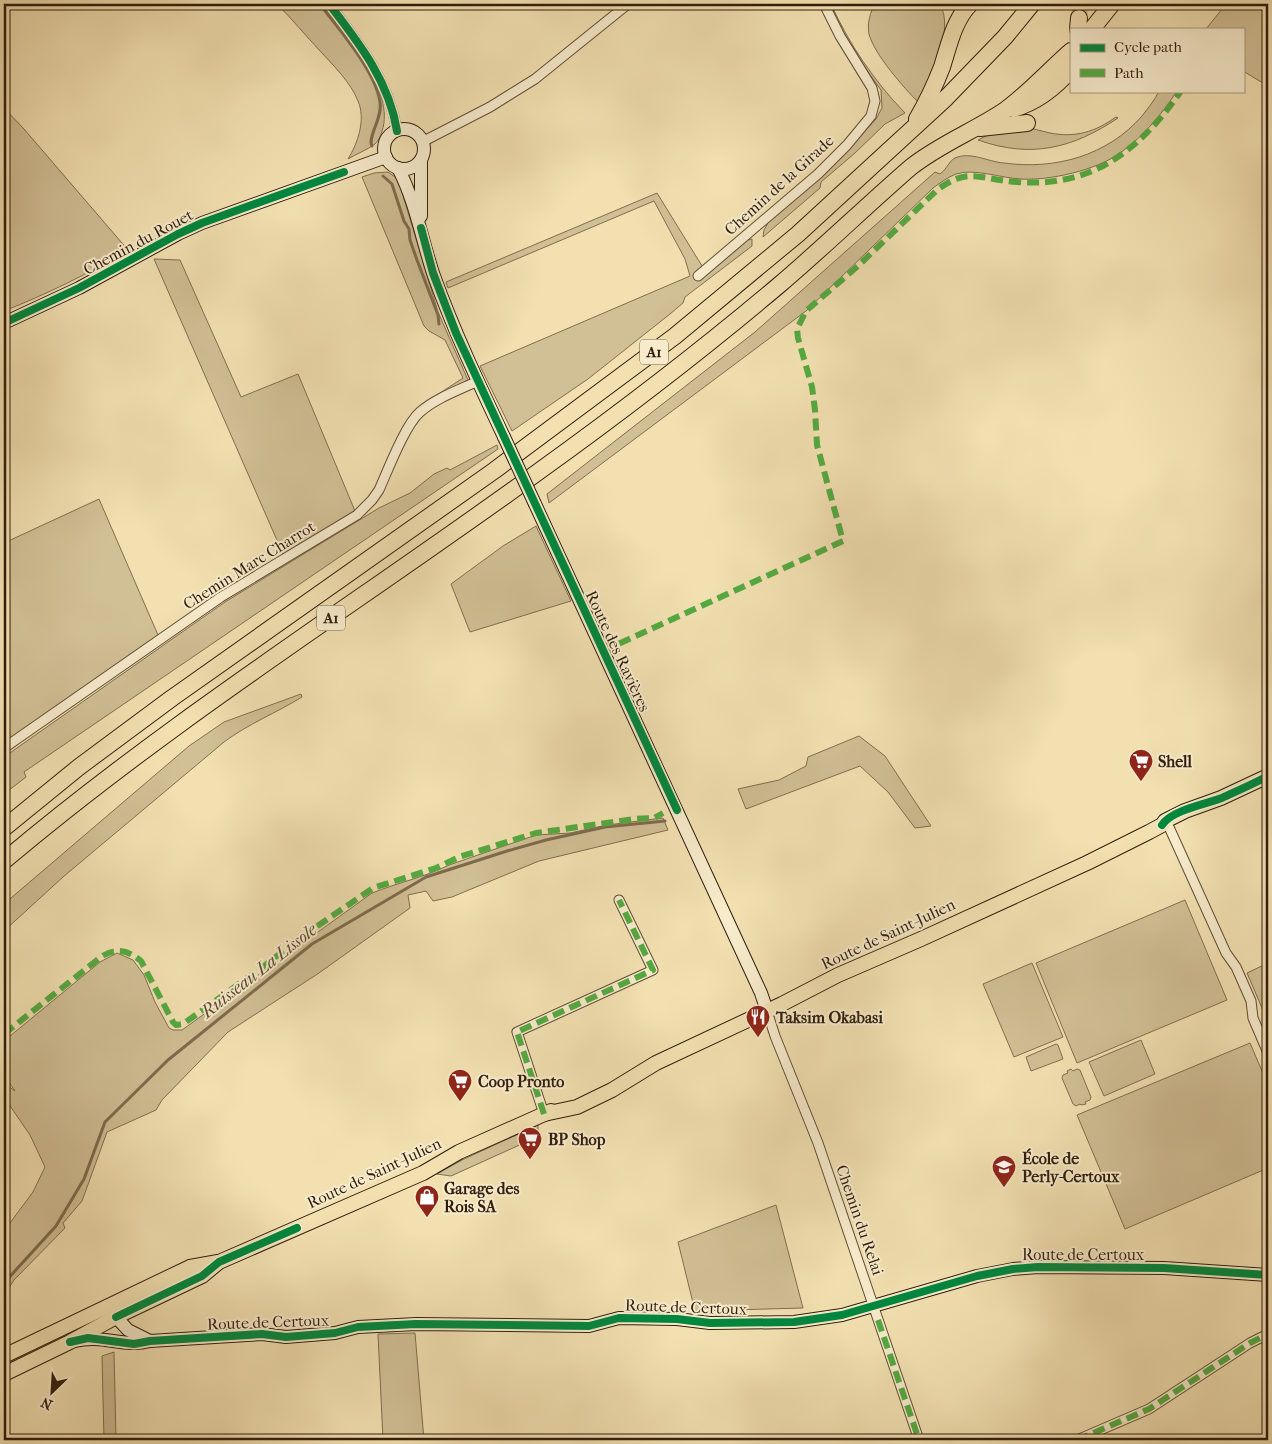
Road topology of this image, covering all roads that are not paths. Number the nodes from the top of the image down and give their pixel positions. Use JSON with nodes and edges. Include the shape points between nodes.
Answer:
{"nodes":[{"id":1,"x":329,"y":4,"type":"edge"},
{"id":2,"x":628,"y":4,"type":"edge"},
{"id":3,"x":824,"y":4,"type":"edge"},
{"id":4,"x":970,"y":4,"type":"edge"},
{"id":5,"x":1032,"y":4,"type":"edge"},
{"id":6,"x":1112,"y":4,"type":"edge"},
{"id":7,"x":1124,"y":4,"type":"edge"},
{"id":8,"x":1083,"y":25,"type":"edge"},
{"id":9,"x":1105,"y":28,"type":"edge"},
{"id":10,"x":1069,"y":56,"type":"edge"},
{"id":11,"x":1026,"y":123,"type":"dead end"},
{"id":12,"x":970,"y":130,"type":"junction"},
{"id":13,"x":397,"y":131,"type":"junction"},
{"id":14,"x":906,"y":134,"type":"junction"},
{"id":15,"x":422,"y":142,"type":"junction"},
{"id":16,"x":386,"y":158,"type":"junction"},
{"id":17,"x":421,"y":160,"type":"junction"},
{"id":18,"x":398,"y":168,"type":"junction"},
{"id":19,"x":421,"y":228,"type":"junction"},
{"id":20,"x":698,"y":276,"type":"dead end"},
{"id":21,"x":4,"y":323,"type":"edge"},
{"id":22,"x":478,"y":381,"type":"junction"},
{"id":23,"x":4,"y":748,"type":"edge"},
{"id":24,"x":1268,"y":776,"type":"edge"},
{"id":25,"x":1268,"y":782,"type":"edge"},
{"id":26,"x":1166,"y":826,"type":"junction"},
{"id":27,"x":4,"y":828,"type":"edge"},
{"id":28,"x":4,"y":861,"type":"edge"},
{"id":29,"x":619,"y":900,"type":"dead end"},
{"id":30,"x":767,"y":1011,"type":"junction"},
{"id":31,"x":1268,"y":1053,"type":"edge"},
{"id":32,"x":544,"y":1114,"type":"junction"},
{"id":33,"x":1268,"y":1275,"type":"edge"},
{"id":34,"x":873,"y":1306,"type":"junction"},
{"id":35,"x":113,"y":1312,"type":"junction"},
{"id":36,"x":1268,"y":1334,"type":"edge"},
{"id":37,"x":150,"y":1341,"type":"junction"},
{"id":38,"x":70,"y":1342,"type":"junction"},
{"id":39,"x":4,"y":1356,"type":"edge"},
{"id":40,"x":4,"y":1374,"type":"edge"},
{"id":41,"x":919,"y":1440,"type":"edge"},
{"id":42,"x":1077,"y":1440,"type":"edge"}],
"edges":[{"from":1,"to":13,"type":"street","via":[[376,71],[391,105]]},
{"from":2,"to":15,"type":"street","via":[[535,79],[490,107]]},
{"from":3,"to":20,"type":"street","name":"Chemin de la Girade","via":[[872,88],[875,101],[872,116],[818,174]]},
{"from":4,"to":14,"type":"highway","via":[[953,32],[933,90]]},
{"from":5,"to":14,"type":"highway","via":[[978,66]]},
{"from":6,"to":8,"type":"highway"},
{"from":7,"to":9,"type":"highway"},
{"from":10,"to":12,"type":"highway","via":[[1004,111]]},
{"from":11,"to":12,"type":"highway"},
{"from":12,"to":28,"type":"highway","number":"A1","via":[[911,167],[777,286],[623,409],[179,725]]},
{"from":13,"to":15,"type":"street","via":[[411,131]]},
{"from":13,"to":16,"type":"street","via":[[385,143]]},
{"from":14,"to":27,"type":"highway","number":"A1","via":[[798,234],[668,341],[495,470],[172,698]]},
{"from":15,"to":17,"type":"street"},
{"from":16,"to":18,"type":"street"},
{"from":16,"to":21,"type":"street","name":"Chemin du Rouet","via":[[202,223],[79,288]]},
{"from":17,"to":18,"type":"street","via":[[412,167]]},
{"from":17,"to":19,"type":"street"},
{"from":18,"to":19,"type":"street"},
{"from":19,"to":22,"type":"street","via":[[436,282]]},
{"from":22,"to":23,"type":"street","name":"Chemin Marc Charrot","via":[[416,415],[379,490],[357,515],[221,598]]},
{"from":22,"to":30,"type":"street","name":"Route des Ravières","bridge":true},
{"from":24,"to":26,"type":"main road","name":"Route de Saint-Julien","via":[[1185,811],[1165,821]]},
{"from":25,"to":26,"type":"main road","name":"Route de Saint-Julien"},
{"from":26,"to":30,"type":"main road","name":"Route de Saint-Julien","via":[[838,975]]},
{"from":26,"to":31,"type":"street","via":[[1244,984]]},
{"from":29,"to":32,"type":"street","via":[[653,970],[517,1032]]},
{"from":30,"to":32,"type":"main road","name":"Route de Saint-Julien","via":[[629,1079],[608,1081]]},
{"from":30,"to":34,"type":"street","name":"Chemin du Relai","via":[[818,1143]]},
{"from":32,"to":35,"type":"main road","name":"Route de Saint-Julien","via":[[459,1152],[423,1173],[219,1262],[190,1267]]},
{"from":33,"to":34,"type":"street","name":"Route de Certoux","via":[[1155,1268],[1038,1266],[977,1276]]},
{"from":34,"to":37,"type":"street","name":"Route de Certoux","via":[[823,1319],[782,1323],[710,1324],[677,1318],[620,1318],[589,1326],[416,1324],[358,1327],[335,1333],[286,1337],[262,1334]]},
{"from":34,"to":41,"type":"street","name":"Chemin du Relai"},
{"from":35,"to":37,"type":"street","via":[[128,1330]]},
{"from":35,"to":38,"type":"main road","name":"Route de Saint-Julien"},
{"from":35,"to":39,"type":"main road","name":"Route de Saint-Julien"},
{"from":36,"to":42,"type":"street","via":[[1149,1409]]},
{"from":37,"to":38,"type":"street","name":"Route de Certoux","via":[[134,1344],[88,1338]]},
{"from":38,"to":40,"type":"main road","name":"Route de Saint-Julien"}]}
